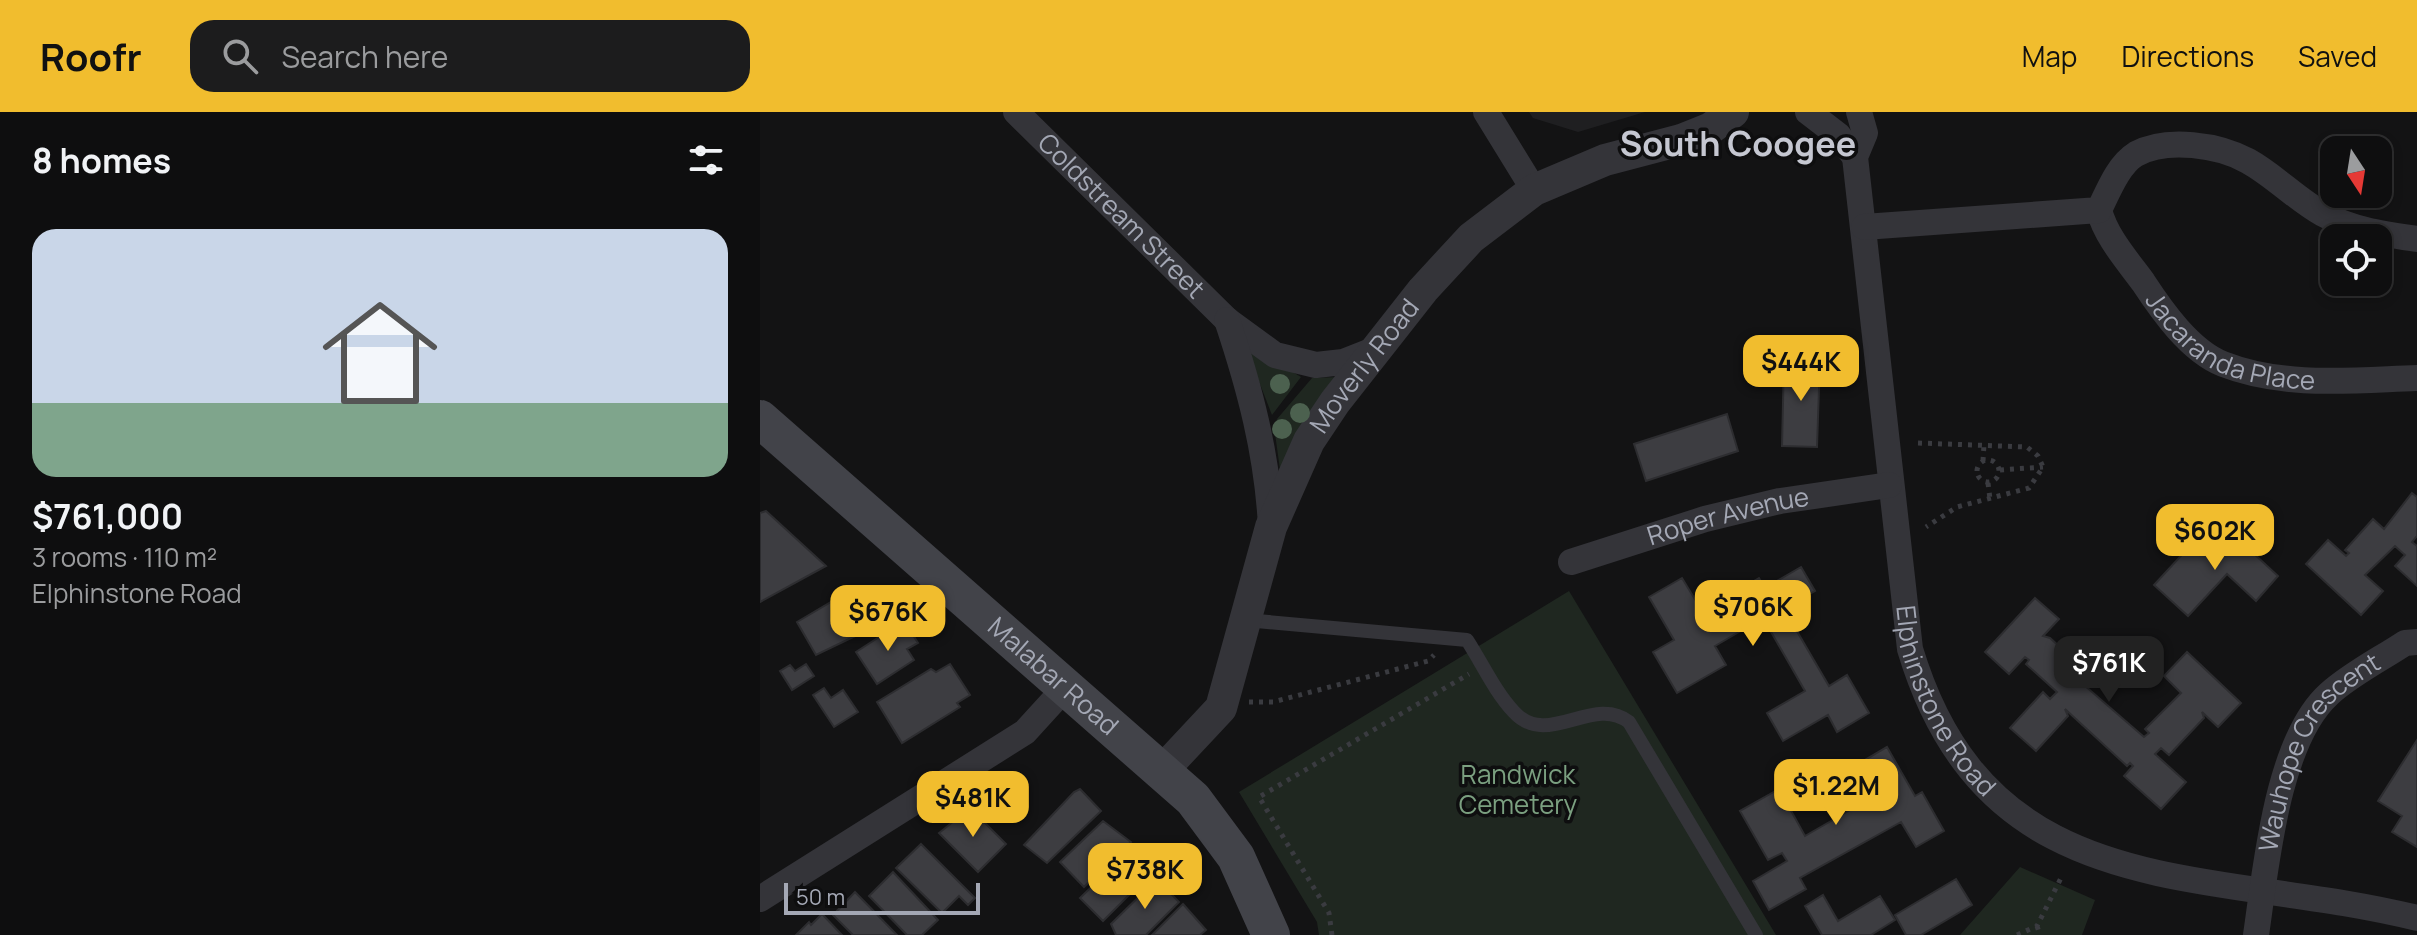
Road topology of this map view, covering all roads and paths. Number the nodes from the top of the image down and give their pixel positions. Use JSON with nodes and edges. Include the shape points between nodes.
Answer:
{"nodes":[{"id":1,"x":1016,"y":112,"type":"edge"},
{"id":2,"x":1486,"y":112,"type":"edge"},
{"id":3,"x":1733,"y":112,"type":"edge"},
{"id":4,"x":1808,"y":112,"type":"edge"},
{"id":5,"x":1859,"y":112,"type":"edge"},
{"id":6,"x":1855,"y":157,"type":"junction"},
{"id":7,"x":1534,"y":190,"type":"junction"},
{"id":8,"x":2099,"y":210,"type":"junction"},
{"id":9,"x":1864,"y":227,"type":"junction"},
{"id":10,"x":2417,"y":239,"type":"edge"},
{"id":11,"x":1227,"y":320,"type":"junction"},
{"id":12,"x":1376,"y":349,"type":"junction"},
{"id":13,"x":2417,"y":378,"type":"edge"},
{"id":14,"x":760,"y":419,"type":"edge"},
{"id":15,"x":1918,"y":443,"type":"dead end"},
{"id":16,"x":1984,"y":444,"type":"junction"},
{"id":17,"x":1983,"y":461,"type":"junction"},
{"id":18,"x":2043,"y":467,"type":"junction"},
{"id":19,"x":1999,"y":470,"type":"junction"},
{"id":20,"x":1988,"y":483,"type":"junction"},
{"id":21,"x":1889,"y":485,"type":"junction"},
{"id":22,"x":1990,"y":499,"type":"junction"},
{"id":23,"x":1271,"y":527,"type":"junction"},
{"id":24,"x":1926,"y":527,"type":"dead end"},
{"id":25,"x":1571,"y":562,"type":"dead end"},
{"id":26,"x":1246,"y":620,"type":"junction"},
{"id":27,"x":2417,"y":642,"type":"edge"},
{"id":28,"x":1436,"y":650,"type":"dead end"},
{"id":29,"x":1483,"y":665,"type":"junction"},
{"id":30,"x":1066,"y":687,"type":"junction"},
{"id":31,"x":1225,"y":697,"type":"junction"},
{"id":32,"x":1163,"y":770,"type":"junction"},
{"id":33,"x":2062,"y":876,"type":"dead end"},
{"id":34,"x":2262,"y":894,"type":"junction"},
{"id":35,"x":760,"y":899,"type":"edge"},
{"id":36,"x":2417,"y":918,"type":"edge"},
{"id":37,"x":2037,"y":926,"type":"junction"},
{"id":38,"x":1270,"y":934,"type":"edge"},
{"id":39,"x":1332,"y":935,"type":"edge"},
{"id":40,"x":1756,"y":935,"type":"edge"},
{"id":41,"x":2017,"y":935,"type":"edge"},
{"id":42,"x":2040,"y":935,"type":"edge"},
{"id":43,"x":2256,"y":935,"type":"edge"}],
"edges":[{"from":1,"to":11,"type":"street","name":"Coldstream Street"},
{"from":2,"to":7,"type":"street"},
{"from":3,"to":7,"type":"street","name":"Moverly Road","via":[[1681,140],[1605,160]]},
{"from":4,"to":6,"type":"street","via":[[1838,135]]},
{"from":5,"to":6,"type":"street","name":"Elphinstone Road","via":[[1865,133]]},
{"from":6,"to":9,"type":"street","name":"Elphinstone Road"},
{"from":7,"to":12,"type":"street","name":"Moverly Road","via":[[1471,238]]},
{"from":8,"to":9,"type":"street"},
{"from":8,"to":10,"type":"street","via":[[2114,178],[2136,154],[2179,144],[2213,146],[2247,160],[2311,207],[2352,228]]},
{"from":8,"to":13,"type":"street","name":"Jacaranda Place","via":[[2103,225],[2155,299],[2197,348],[2223,364],[2290,379]]},
{"from":9,"to":21,"type":"street","name":"Elphinstone Road"},
{"from":11,"to":12,"type":"street","name":"Coldstream Street","via":[[1275,355],[1305,363],[1343,362]]},
{"from":11,"to":23,"type":"street","name":"Coldstream Street","via":[[1262,436]]},
{"from":12,"to":23,"type":"street","name":"Moverly Road","via":[[1309,441]]},
{"from":14,"to":30,"type":"main road","name":"Malabar Road"},
{"from":15,"to":16,"type":"path"},
{"from":16,"to":17,"type":"path"},
{"from":16,"to":18,"type":"path","via":[[2027,447]]},
{"from":17,"to":19,"type":"path","via":[[1993,462]]},
{"from":17,"to":20,"type":"path","via":[[1977,473]]},
{"from":18,"to":19,"type":"path"},
{"from":18,"to":22,"type":"path","via":[[2029,488]]},
{"from":19,"to":20,"type":"path","via":[[1996,480]]},
{"from":20,"to":22,"type":"path"},
{"from":21,"to":25,"type":"street","name":"Roper Avenue","via":[[1720,515]]},
{"from":21,"to":34,"type":"street","name":"Elphinstone Road","via":[[1910,649],[1920,683],[1941,727],[1976,777],[2030,824],[2101,860]]},
{"from":22,"to":24,"type":"path","via":[[1957,507]]},
{"from":23,"to":26,"type":"street","name":"Moverly Road"},
{"from":26,"to":29,"type":"lane","via":[[1455,637],[1467,640]]},
{"from":26,"to":31,"type":"street","name":"Moverly Road"},
{"from":27,"to":34,"type":"street","name":"Wauhope Crescent","via":[[2405,643],[2342,684],[2314,710],[2290,754]]},
{"from":28,"to":31,"type":"path","via":[[1428,661],[1273,702]]},
{"from":29,"to":39,"type":"path","via":[[1259,797],[1329,913]]},
{"from":29,"to":40,"type":"lane","via":[[1514,713],[1529,723],[1547,727],[1599,713],[1620,715],[1629,722]]},
{"from":30,"to":32,"type":"main road","name":"Malabar Road"},
{"from":30,"to":35,"type":"street","via":[[1025,732]]},
{"from":31,"to":32,"type":"street","name":"Moverly Road","via":[[1221,708]]},
{"from":32,"to":38,"type":"main road","name":"Malabar Road","via":[[1193,799],[1236,857]]},
{"from":33,"to":37,"type":"path"},
{"from":34,"to":36,"type":"street","name":"Elphinstone Road"},
{"from":34,"to":43,"type":"street","name":"Wauhope Crescent"},
{"from":37,"to":41,"type":"path"},
{"from":37,"to":42,"type":"path"}]}
